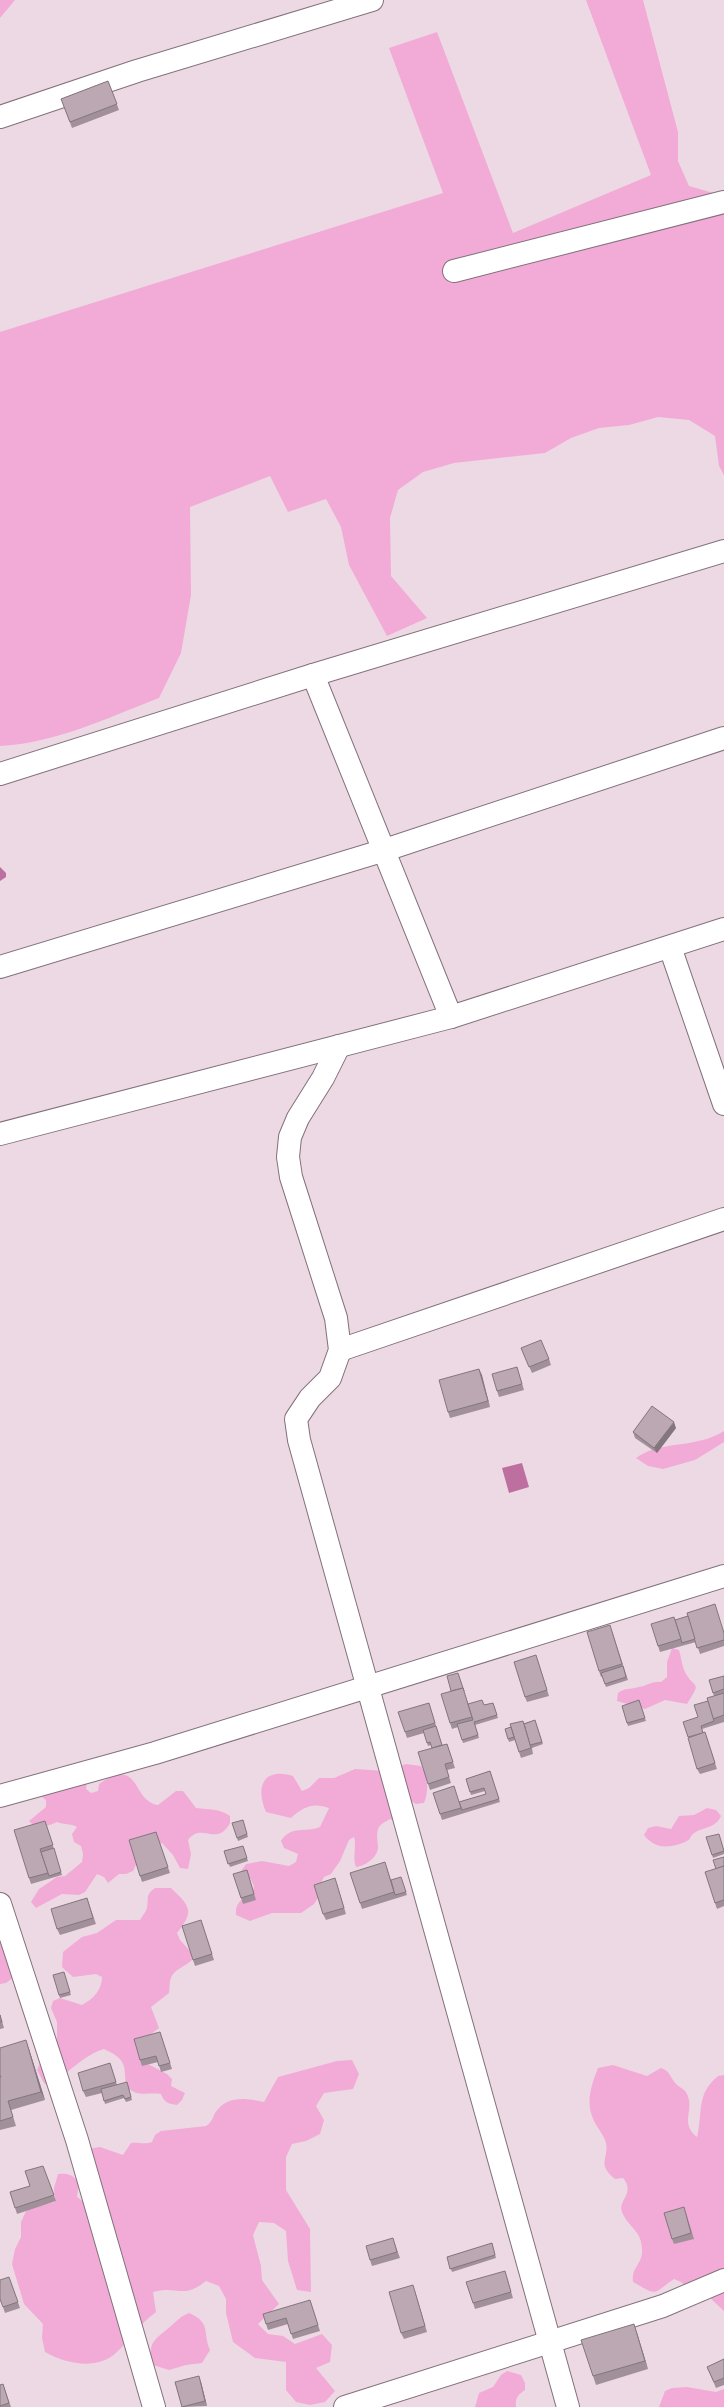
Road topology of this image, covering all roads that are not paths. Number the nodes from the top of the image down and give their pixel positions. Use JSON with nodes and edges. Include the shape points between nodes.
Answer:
{"nodes":[{"id":1,"x":372,"y":0,"type":"edge"},
{"id":2,"x":0,"y":117,"type":"edge"},
{"id":3,"x":724,"y":202,"type":"edge"},
{"id":4,"x":454,"y":271,"type":"dead end"},
{"id":5,"x":724,"y":551,"type":"edge"},
{"id":6,"x":313,"y":675,"type":"junction"},
{"id":7,"x":724,"y":738,"type":"edge"},
{"id":8,"x":0,"y":774,"type":"edge"},
{"id":9,"x":385,"y":850,"type":"junction"},
{"id":10,"x":724,"y":929,"type":"edge"},
{"id":11,"x":670,"y":947,"type":"junction"},
{"id":12,"x":0,"y":967,"type":"edge"},
{"id":13,"x":450,"y":1017,"type":"junction"},
{"id":14,"x":339,"y":1046,"type":"junction"},
{"id":15,"x":724,"y":1104,"type":"edge"},
{"id":16,"x":0,"y":1134,"type":"edge"},
{"id":17,"x":724,"y":1219,"type":"edge"},
{"id":18,"x":340,"y":1350,"type":"junction"},
{"id":19,"x":724,"y":1576,"type":"edge"},
{"id":20,"x":367,"y":1687,"type":"junction"},
{"id":21,"x":0,"y":1796,"type":"edge"},
{"id":22,"x":0,"y":1904,"type":"edge"},
{"id":23,"x":724,"y":2280,"type":"edge"},
{"id":24,"x":550,"y":2342,"type":"junction"},
{"id":25,"x":154,"y":2407,"type":"edge"},
{"id":26,"x":345,"y":2407,"type":"edge"},
{"id":27,"x":568,"y":2407,"type":"edge"}],
"edges":[{"from":1,"to":2,"type":"street","via":[[137,71]]},
{"from":3,"to":4,"type":"street"},
{"from":5,"to":6,"type":"street"},
{"from":6,"to":8,"type":"street"},
{"from":6,"to":9,"type":"street"},
{"from":7,"to":9,"type":"street"},
{"from":9,"to":12,"type":"street"},
{"from":9,"to":13,"type":"street"},
{"from":10,"to":11,"type":"street"},
{"from":11,"to":13,"type":"street"},
{"from":11,"to":15,"type":"street"},
{"from":13,"to":14,"type":"street"},
{"from":14,"to":16,"type":"street"},
{"from":14,"to":18,"type":"street","via":[[298,1118],[290,1137],[288,1157],[291,1178],[336,1318]]},
{"from":17,"to":18,"type":"street"},
{"from":18,"to":20,"type":"street","via":[[330,1378],[310,1398],[296,1419],[299,1440]]},
{"from":19,"to":20,"type":"street"},
{"from":20,"to":21,"type":"street","via":[[155,1753]]},
{"from":20,"to":24,"type":"street"},
{"from":22,"to":25,"type":"street","via":[[77,2140]]},
{"from":23,"to":24,"type":"street","via":[[663,2306]]},
{"from":24,"to":26,"type":"street"},
{"from":24,"to":27,"type":"street"}]}
